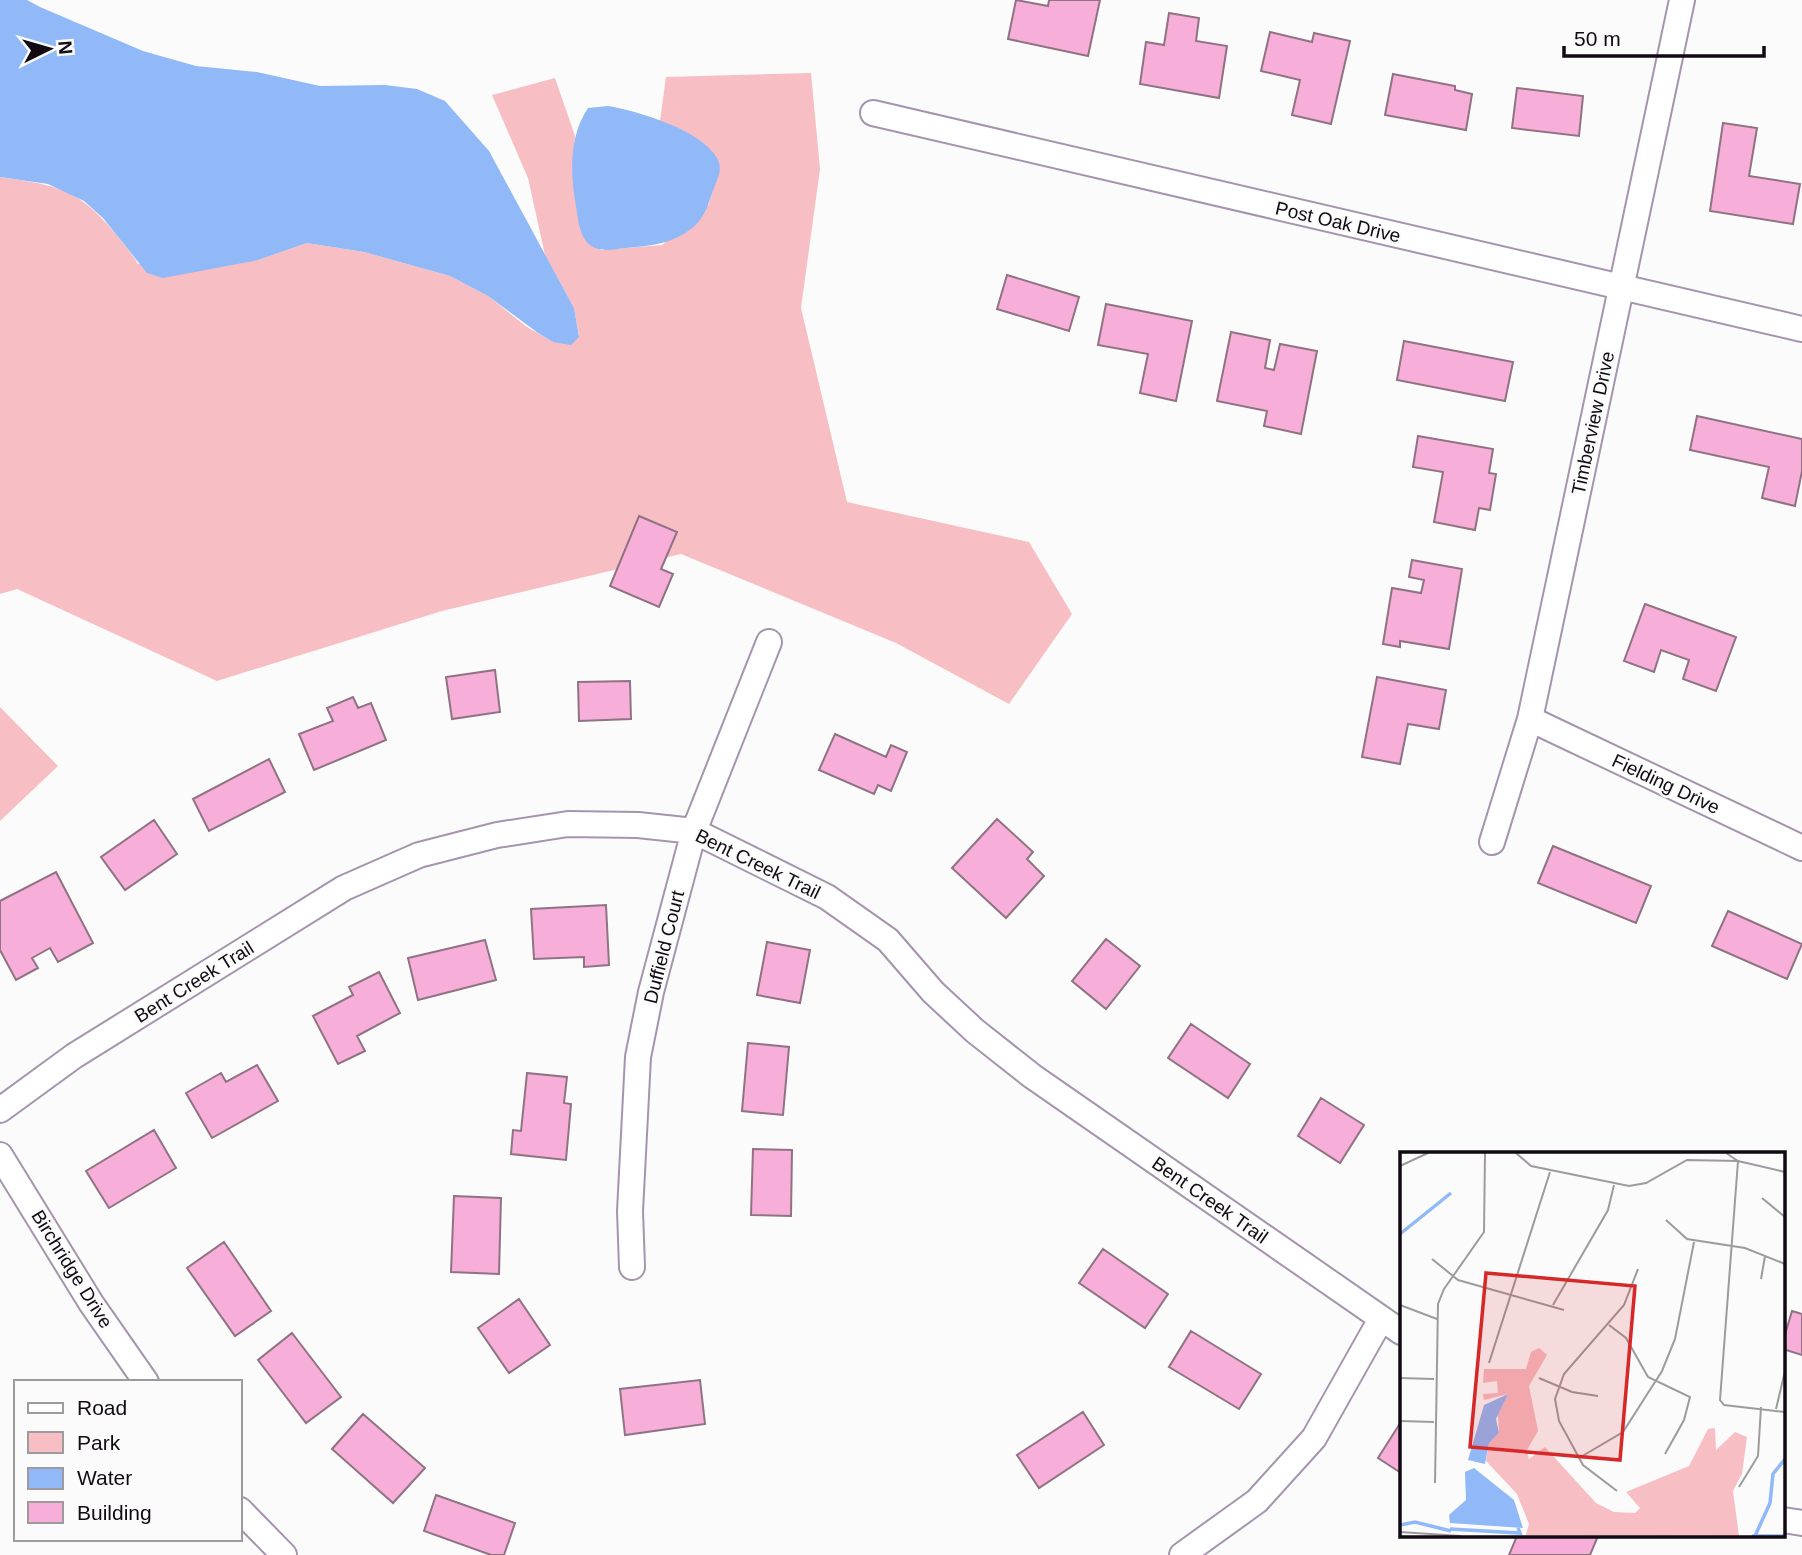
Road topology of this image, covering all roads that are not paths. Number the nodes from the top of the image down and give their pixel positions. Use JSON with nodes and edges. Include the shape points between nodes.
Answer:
{"nodes":[{"id":1,"x":1682,"y":0,"type":"edge"},
{"id":2,"x":873,"y":113,"type":"dead end"},
{"id":3,"x":1621,"y":289,"type":"junction"},
{"id":4,"x":1802,"y":329,"type":"edge"},
{"id":5,"x":769,"y":642,"type":"dead end"},
{"id":6,"x":1530,"y":719,"type":"junction"},
{"id":7,"x":694,"y":831,"type":"junction"},
{"id":8,"x":1492,"y":842,"type":"dead end"},
{"id":9,"x":1802,"y":848,"type":"edge"},
{"id":10,"x":0,"y":1110,"type":"edge"},
{"id":11,"x":0,"y":1155,"type":"edge"},
{"id":12,"x":632,"y":1267,"type":"dead end"},
{"id":13,"x":1391,"y":1326,"type":"edge"},
{"id":14,"x":145,"y":1380,"type":"edge"},
{"id":15,"x":242,"y":1512,"type":"edge"},
{"id":16,"x":1784,"y":1520,"type":"edge"},
{"id":17,"x":1802,"y":1523,"type":"edge"},
{"id":18,"x":285,"y":1555,"type":"edge"},
{"id":19,"x":1182,"y":1555,"type":"edge"}],
"edges":[{"from":1,"to":3,"type":"street","name":"Timberview Drive"},
{"from":2,"to":3,"type":"street","name":"Post Oak Drive"},
{"from":3,"to":4,"type":"street","name":"Post Oak Drive"},
{"from":3,"to":6,"type":"street","name":"Timberview Drive"},
{"from":5,"to":7,"type":"street","name":"Duffield Court"},
{"from":6,"to":8,"type":"street","name":"Timberview Drive"},
{"from":6,"to":9,"type":"street","name":"Fielding Drive"},
{"from":7,"to":10,"type":"street","name":"Bent Creek Trail","via":[[568,824],[497,835],[419,855],[344,888],[74,1056]]},
{"from":7,"to":12,"type":"street","name":"Duffield Court","via":[[638,1057],[630,1210]]},
{"from":7,"to":13,"type":"street","name":"Bent Creek Trail","via":[[848,911],[888,940],[933,992],[1032,1076]]},
{"from":11,"to":14,"type":"street","name":"Birchridge Drive"},
{"from":13,"to":19,"type":"street","via":[[1314,1438],[1257,1501]]},
{"from":15,"to":18,"type":"street"},
{"from":16,"to":17,"type":"street"}]}
